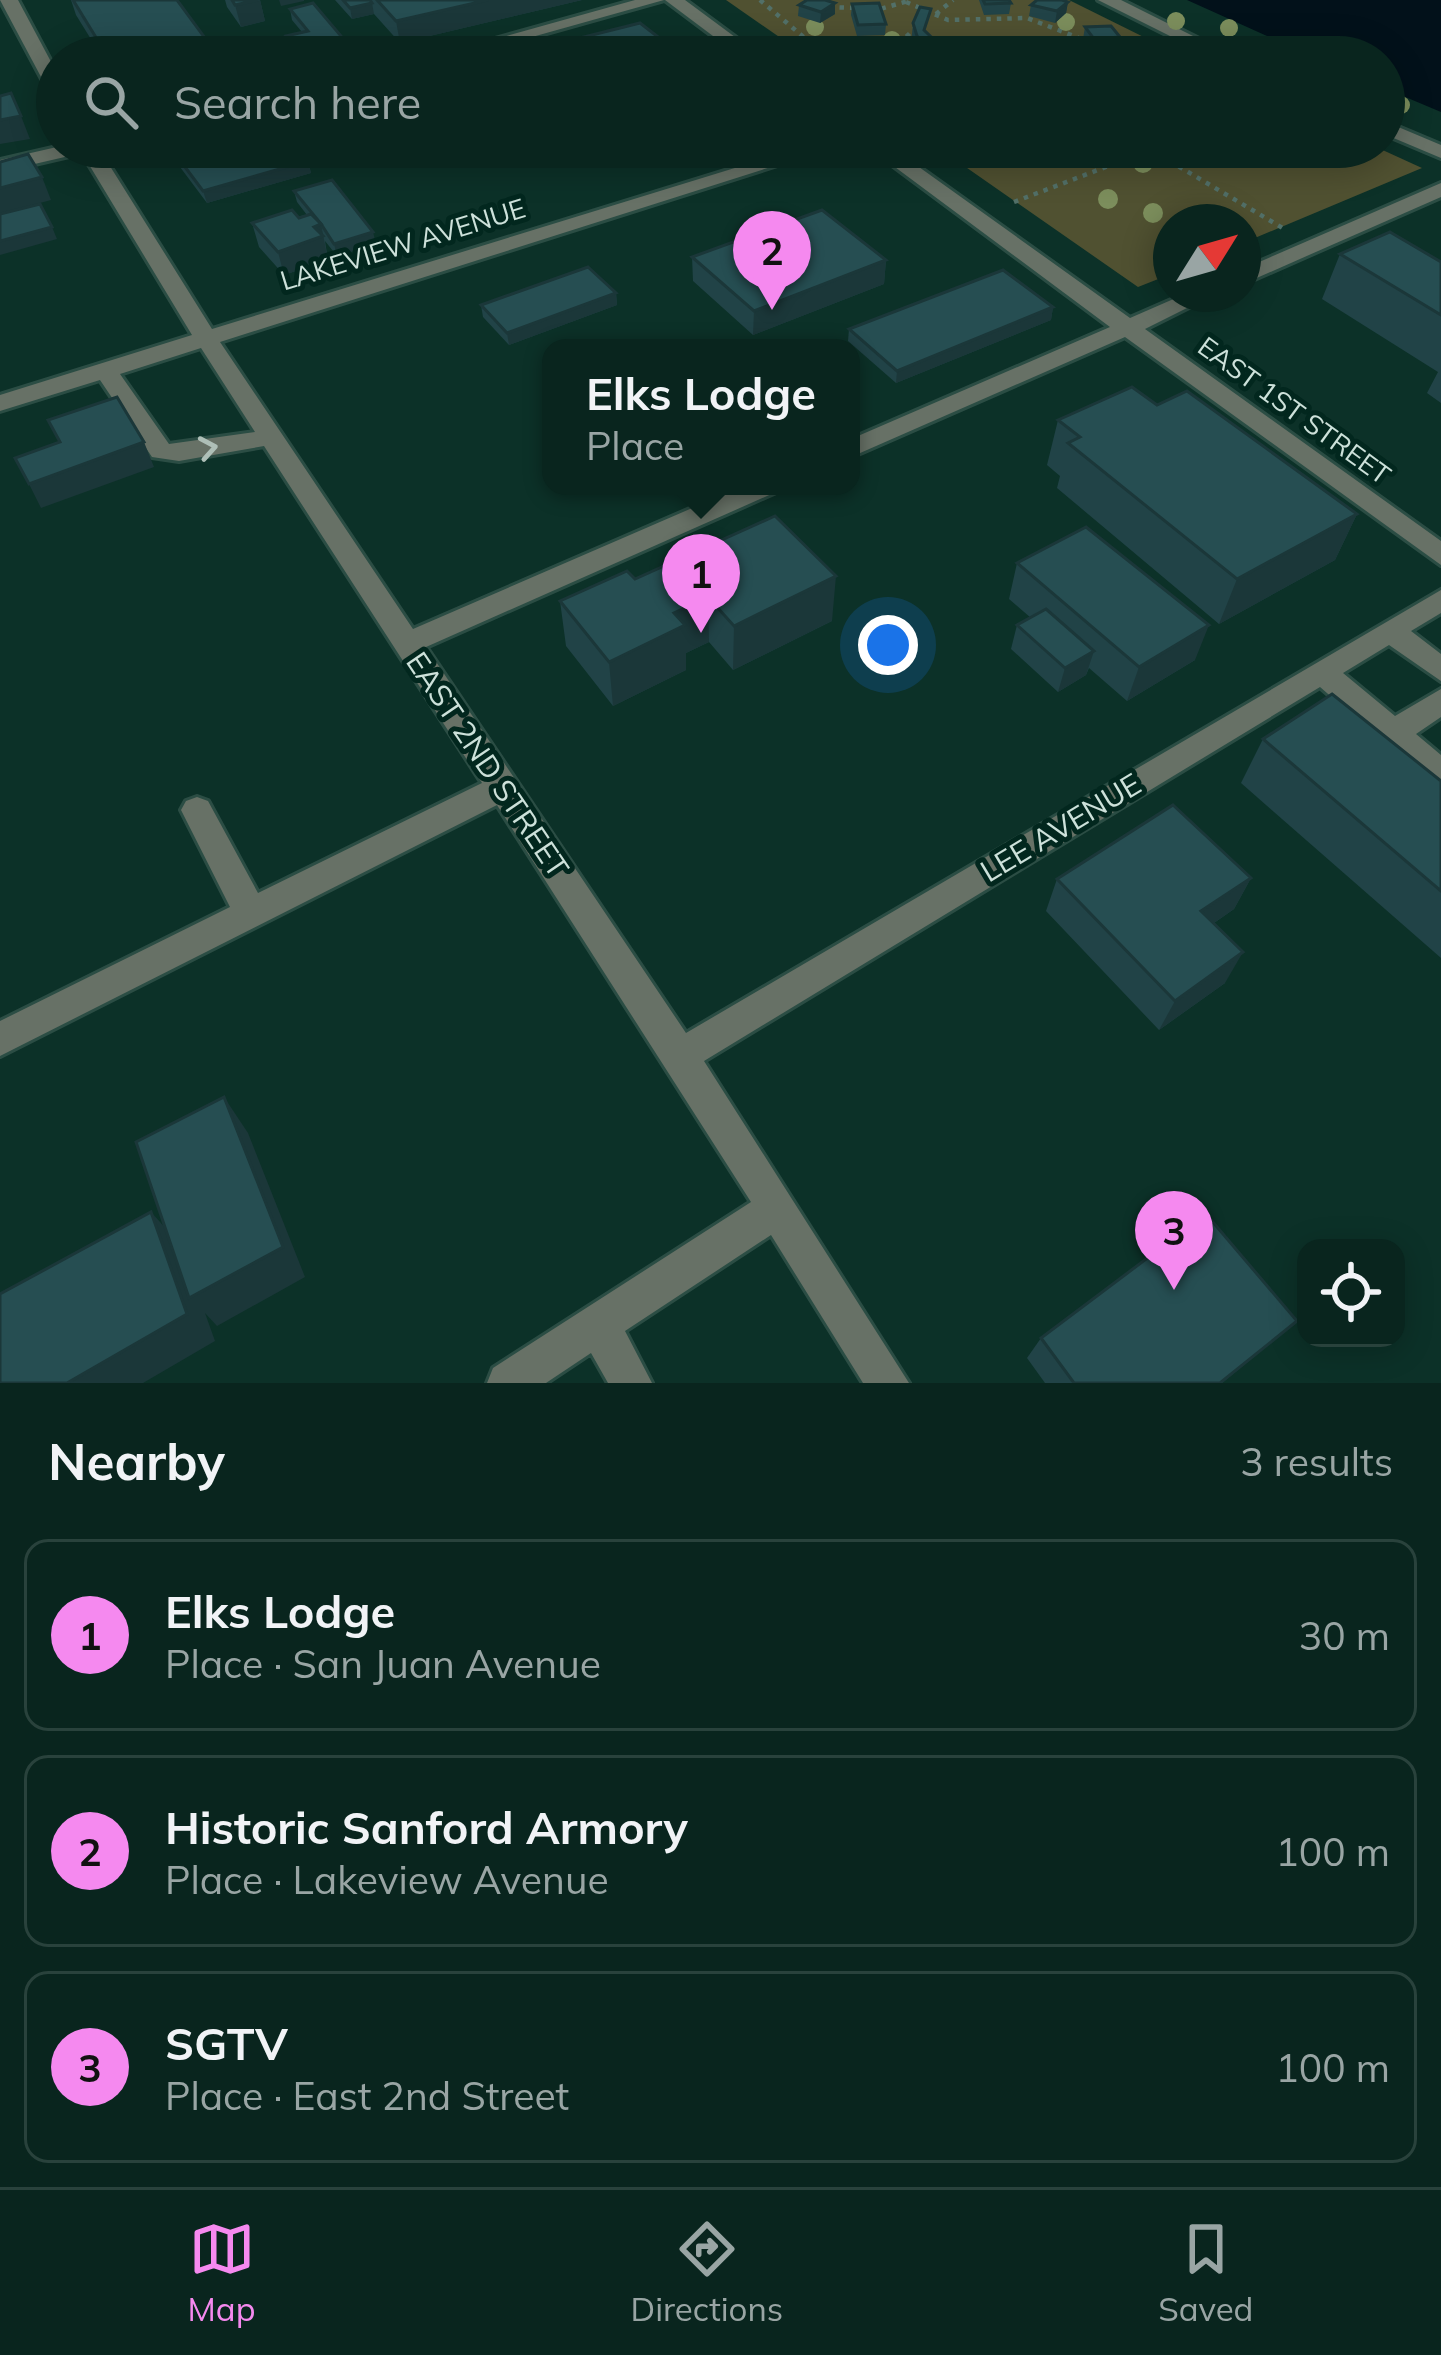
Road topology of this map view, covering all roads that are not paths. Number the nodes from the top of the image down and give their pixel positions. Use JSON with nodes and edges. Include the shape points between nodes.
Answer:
{"nodes":[{"id":1,"x":9,"y":0,"type":"edge"},
{"id":2,"x":655,"y":0,"type":"edge"},
{"id":3,"x":674,"y":0,"type":"edge"},
{"id":4,"x":1107,"y":0,"type":"edge"},
{"id":5,"x":519,"y":36,"type":"edge"},
{"id":6,"x":724,"y":36,"type":"edge"},
{"id":7,"x":1182,"y":36,"type":"edge"},
{"id":8,"x":36,"y":51,"type":"edge"},
{"id":9,"x":1405,"y":136,"type":"edge"},
{"id":10,"x":1441,"y":152,"type":"edge"},
{"id":11,"x":36,"y":158,"type":"edge"},
{"id":12,"x":0,"y":166,"type":"edge"},
{"id":13,"x":99,"y":168,"type":"edge"},
{"id":14,"x":756,"y":168,"type":"edge"},
{"id":15,"x":907,"y":168,"type":"edge"},
{"id":16,"x":1441,"y":189,"type":"edge"},
{"id":17,"x":1261,"y":269,"type":"edge"},
{"id":18,"x":1164,"y":312,"type":"edge"},
{"id":19,"x":1129,"y":328,"type":"junction"},
{"id":20,"x":205,"y":338,"type":"junction"},
{"id":21,"x":105,"y":369,"type":"junction"},
{"id":22,"x":0,"y":403,"type":"edge"},
{"id":23,"x":270,"y":437,"type":"junction"},
{"id":24,"x":860,"y":445,"type":"edge"},
{"id":25,"x":746,"y":495,"type":"edge"},
{"id":26,"x":1441,"y":518,"type":"edge"},
{"id":27,"x":1412,"y":533,"type":"junction"},
{"id":28,"x":1441,"y":555,"type":"edge"},
{"id":29,"x":1441,"y":600,"type":"edge"},
{"id":30,"x":1390,"y":630,"type":"junction"},
{"id":31,"x":406,"y":644,"type":"junction"},
{"id":32,"x":1441,"y":670,"type":"edge"},
{"id":33,"x":1321,"y":671,"type":"junction"},
{"id":34,"x":1441,"y":701,"type":"edge"},
{"id":35,"x":1394,"y":733,"type":"junction"},
{"id":36,"x":1441,"y":773,"type":"edge"},
{"id":37,"x":502,"y":787,"type":"junction"},
{"id":38,"x":197,"y":810,"type":"dead end"},
{"id":39,"x":251,"y":913,"type":"junction"},
{"id":40,"x":0,"y":1040,"type":"edge"},
{"id":41,"x":680,"y":1056,"type":"junction"},
{"id":42,"x":776,"y":1209,"type":"junction"},
{"id":43,"x":598,"y":1324,"type":"junction"},
{"id":44,"x":508,"y":1383,"type":"edge"},
{"id":45,"x":631,"y":1383,"type":"edge"},
{"id":46,"x":888,"y":1383,"type":"edge"}],
"edges":[{"from":1,"to":8,"type":"street"},
{"from":2,"to":5,"type":"street"},
{"from":3,"to":6,"type":"street"},
{"from":4,"to":7,"type":"street"},
{"from":9,"to":10,"type":"street"},
{"from":11,"to":12,"type":"street"},
{"from":13,"to":20,"type":"street","name":"EAST 2ND STREET"},
{"from":14,"to":20,"type":"street","name":"LAKEVIEW AVENUE"},
{"from":15,"to":19,"type":"street","name":"EAST 1ST STREET"},
{"from":16,"to":17,"type":"street"},
{"from":18,"to":19,"type":"street"},
{"from":19,"to":24,"type":"street"},
{"from":19,"to":27,"type":"street","name":"EAST 1ST STREET"},
{"from":20,"to":21,"type":"street","name":"LAKEVIEW AVENUE"},
{"from":20,"to":23,"type":"street","name":"EAST 2ND STREET"},
{"from":21,"to":22,"type":"street","name":"LAKEVIEW AVENUE"},
{"from":21,"to":23,"type":"street","one_way":true,"via":[[161,451]]},
{"from":23,"to":31,"type":"street","name":"EAST 2ND STREET"},
{"from":25,"to":31,"type":"street"},
{"from":26,"to":27,"type":"street"},
{"from":27,"to":28,"type":"street","name":"EAST 1ST STREET"},
{"from":29,"to":30,"type":"street","name":"LEE AVENUE"},
{"from":30,"to":32,"type":"street"},
{"from":30,"to":33,"type":"street","name":"LEE AVENUE"},
{"from":31,"to":37,"type":"street","name":"EAST 2ND STREET"},
{"from":33,"to":35,"type":"street"},
{"from":33,"to":41,"type":"street","name":"LEE AVENUE"},
{"from":34,"to":35,"type":"street"},
{"from":35,"to":36,"type":"street"},
{"from":37,"to":39,"type":"street"},
{"from":37,"to":41,"type":"street","name":"EAST 2ND STREET"},
{"from":38,"to":39,"type":"street"},
{"from":39,"to":40,"type":"street"},
{"from":41,"to":42,"type":"street","name":"EAST 2ND STREET"},
{"from":42,"to":43,"type":"street"},
{"from":42,"to":46,"type":"street","name":"EAST 2ND STREET"},
{"from":43,"to":44,"type":"street"},
{"from":43,"to":45,"type":"street"}]}
